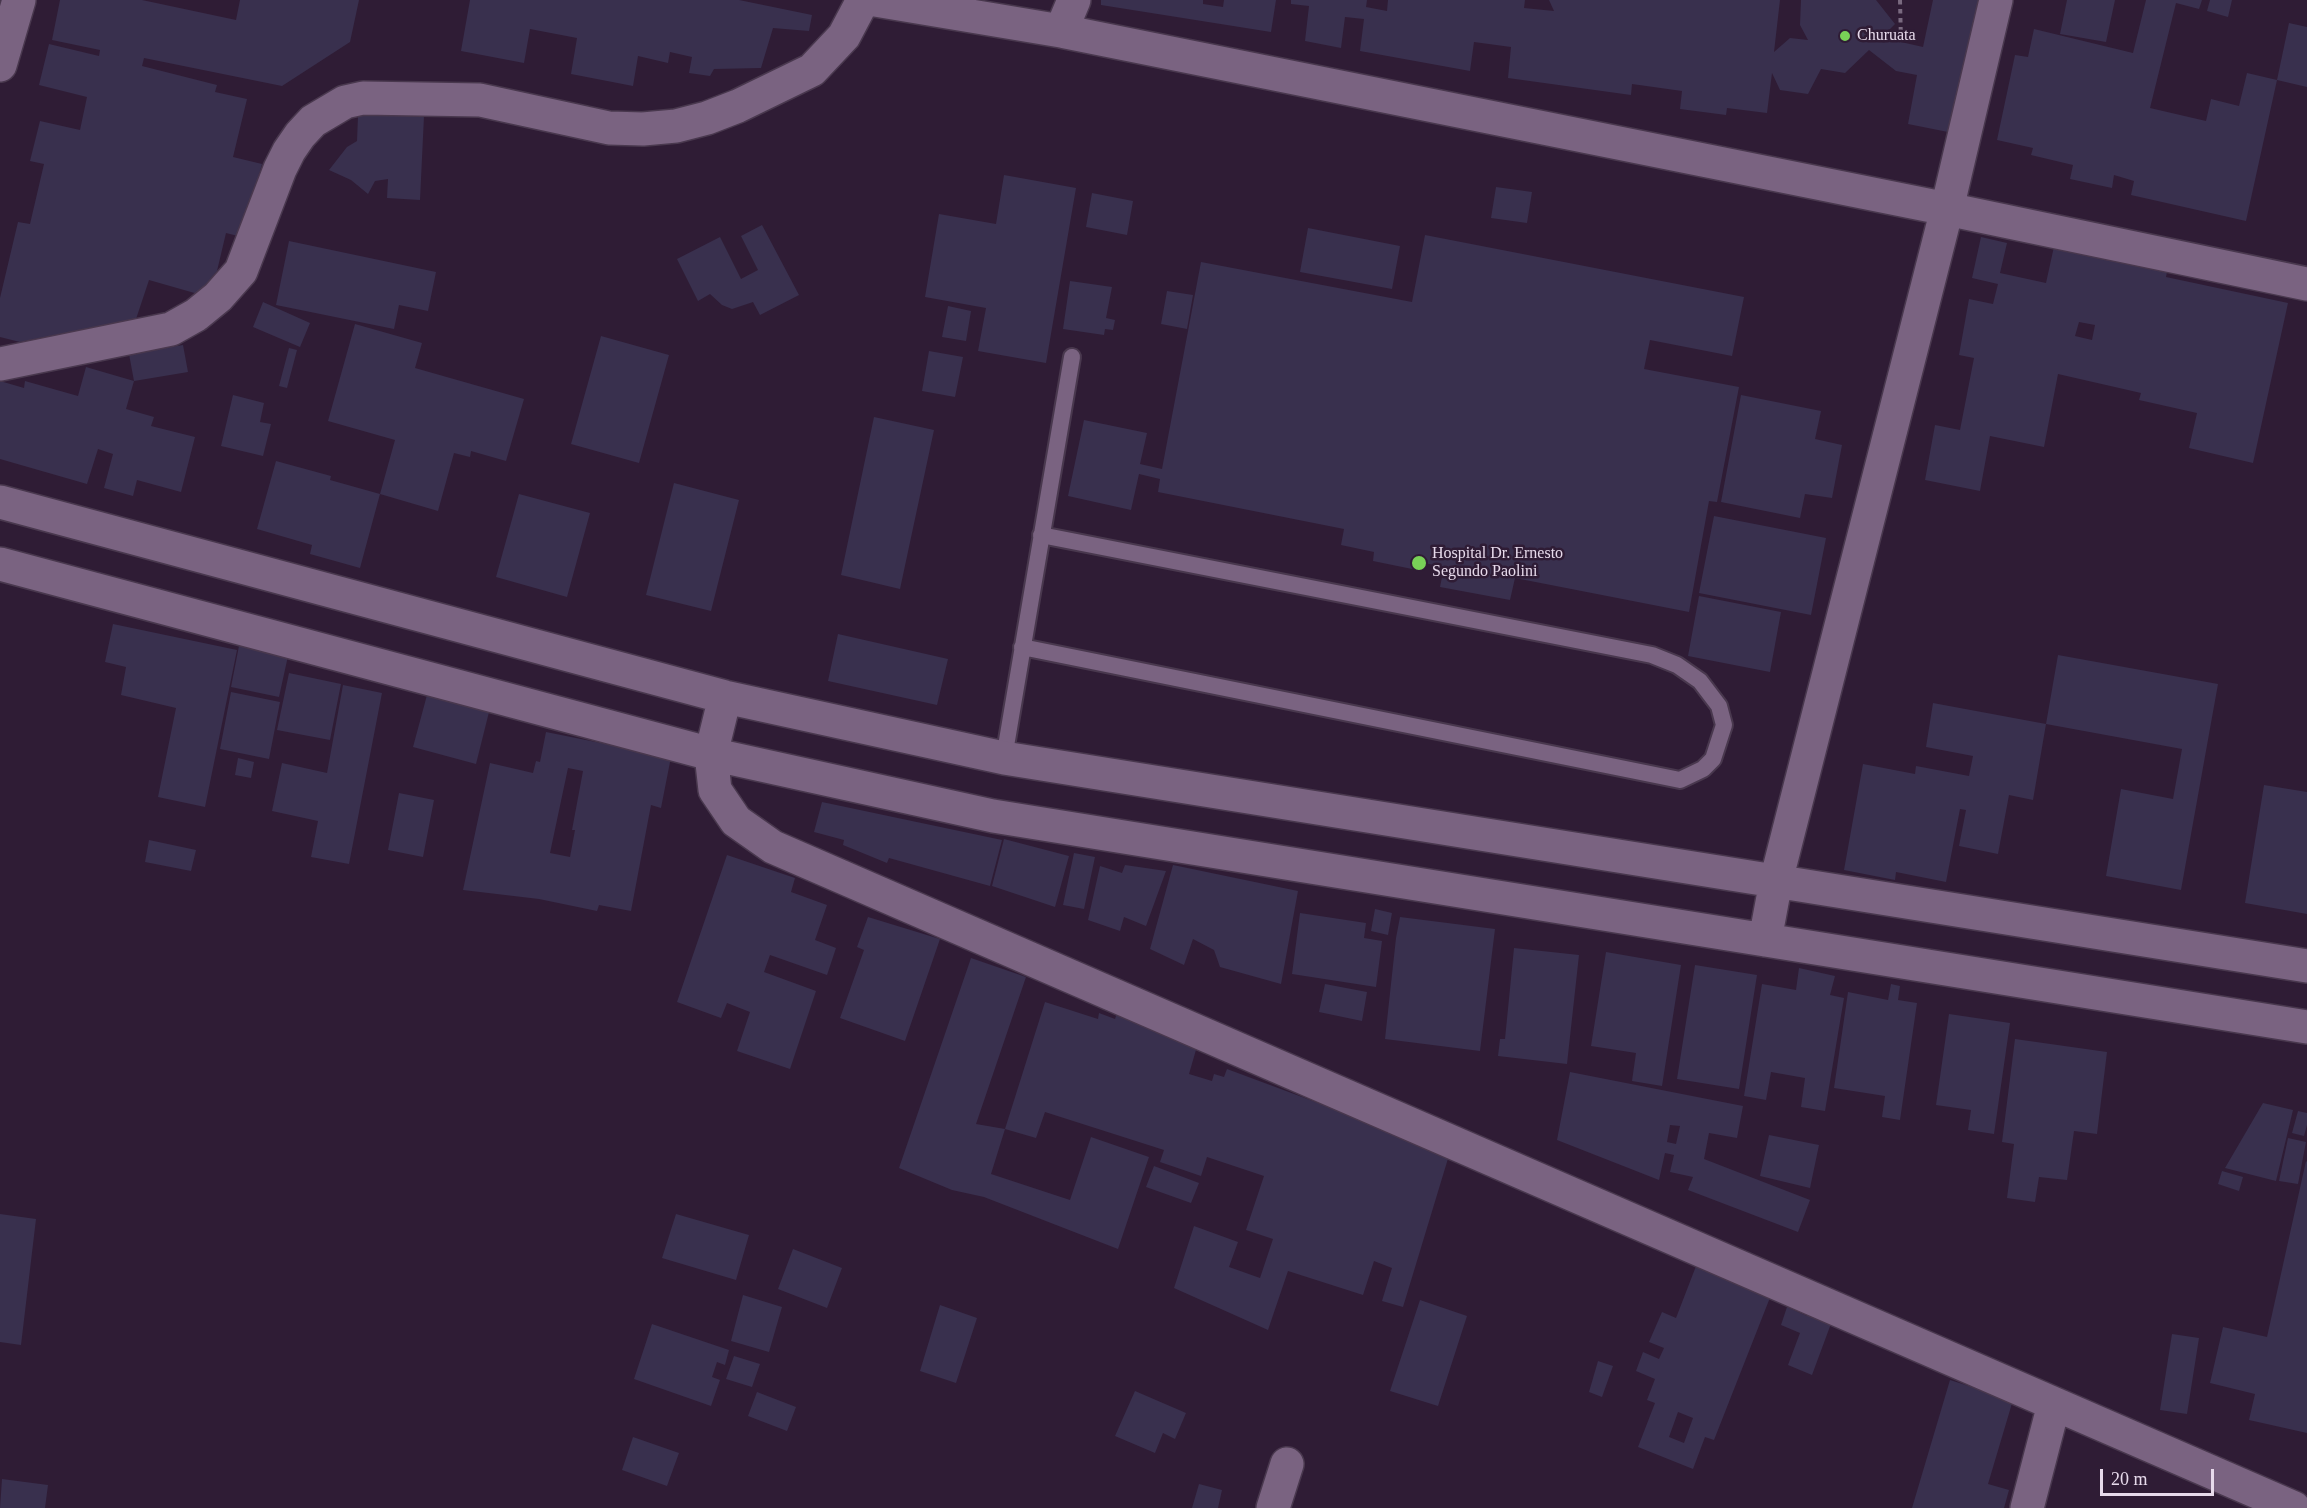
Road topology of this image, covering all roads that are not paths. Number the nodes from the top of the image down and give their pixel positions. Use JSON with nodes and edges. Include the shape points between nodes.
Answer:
{"nodes":[{"id":1,"x":19,"y":0,"type":"edge"},
{"id":2,"x":1074,"y":0,"type":"edge"},
{"id":3,"x":1996,"y":0,"type":"edge"},
{"id":4,"x":881,"y":1,"type":"edge"},
{"id":5,"x":1061,"y":31,"type":"junction"},
{"id":6,"x":0,"y":65,"type":"edge"},
{"id":7,"x":1947,"y":209,"type":"junction"},
{"id":8,"x":2307,"y":284,"type":"edge"},
{"id":9,"x":1072,"y":357,"type":"dead end"},
{"id":10,"x":0,"y":364,"type":"edge"},
{"id":11,"x":0,"y":502,"type":"edge"},
{"id":12,"x":1041,"y":535,"type":"junction"},
{"id":13,"x":0,"y":564,"type":"edge"},
{"id":14,"x":1022,"y":647,"type":"junction"},
{"id":15,"x":725,"y":697,"type":"junction"},
{"id":16,"x":711,"y":754,"type":"junction"},
{"id":17,"x":1004,"y":758,"type":"junction"},
{"id":18,"x":1776,"y":881,"type":"junction"},
{"id":19,"x":1764,"y":940,"type":"junction"},
{"id":20,"x":2307,"y":966,"type":"edge"},
{"id":21,"x":2307,"y":1027,"type":"edge"},
{"id":22,"x":2054,"y":1404,"type":"junction"},
{"id":23,"x":1287,"y":1464,"type":"dead end"},
{"id":24,"x":1273,"y":1508,"type":"edge"},
{"id":25,"x":2027,"y":1508,"type":"edge"},
{"id":26,"x":2294,"y":1508,"type":"edge"}],
"edges":[{"from":1,"to":6,"type":"street"},
{"from":2,"to":5,"type":"street"},
{"from":3,"to":7,"type":"street"},
{"from":4,"to":5,"type":"street"},
{"from":4,"to":10,"type":"street","via":[[812,70],[738,106],[676,126],[609,128],[480,100],[363,98],[345,102],[313,121],[288,151],[241,271],[196,315],[171,329]]},
{"from":5,"to":7,"type":"street"},
{"from":7,"to":8,"type":"street"},
{"from":7,"to":18,"type":"street"},
{"from":9,"to":12,"type":"lane"},
{"from":11,"to":15,"type":"street"},
{"from":12,"to":14,"type":"lane"},
{"from":12,"to":14,"type":"lane","via":[[1652,655],[1677,665],[1700,681],[1719,706],[1724,725],[1713,759],[1703,769],[1680,780]]},
{"from":13,"to":16,"type":"street"},
{"from":14,"to":17,"type":"lane"},
{"from":15,"to":16,"type":"street"},
{"from":15,"to":17,"type":"street"},
{"from":16,"to":19,"type":"street","via":[[993,816]]},
{"from":16,"to":22,"type":"street","via":[[715,790],[736,821],[773,847]]},
{"from":17,"to":18,"type":"street"},
{"from":18,"to":19,"type":"street"},
{"from":18,"to":20,"type":"street"},
{"from":19,"to":21,"type":"street"},
{"from":22,"to":25,"type":"street"},
{"from":22,"to":26,"type":"street"},
{"from":23,"to":24,"type":"street"}]}
